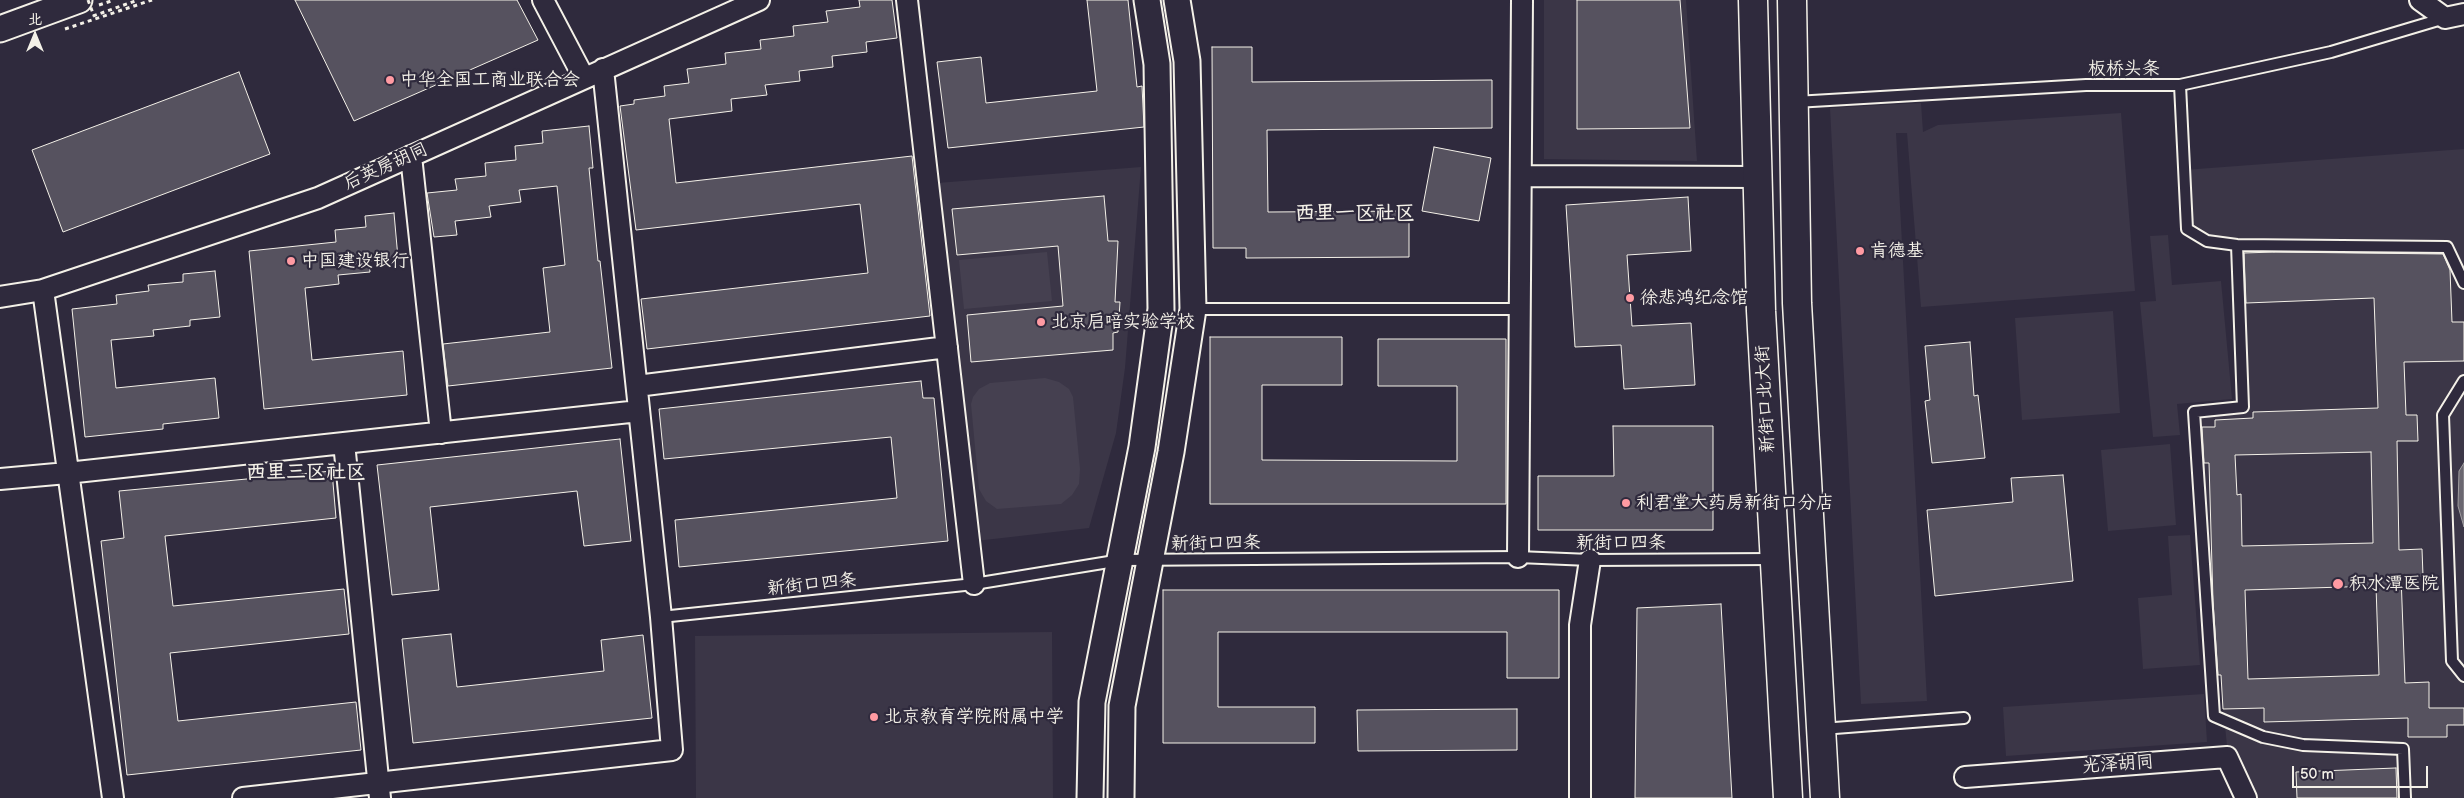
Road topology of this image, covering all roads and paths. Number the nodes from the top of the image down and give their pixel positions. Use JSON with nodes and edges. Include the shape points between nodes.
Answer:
{"nodes":[{"id":1,"x":88,"y":0,"type":"edge"},
{"id":2,"x":138,"y":0,"type":"edge"},
{"id":3,"x":543,"y":0,"type":"edge"},
{"id":4,"x":759,"y":0,"type":"edge"},
{"id":5,"x":907,"y":0,"type":"edge"},
{"id":6,"x":1147,"y":0,"type":"edge"},
{"id":7,"x":1177,"y":0,"type":"edge"},
{"id":8,"x":1522,"y":0,"type":"edge"},
{"id":9,"x":1754,"y":0,"type":"edge"},
{"id":10,"x":1792,"y":0,"type":"edge"},
{"id":11,"x":2420,"y":0,"type":"edge"},
{"id":12,"x":87,"y":8,"type":"edge"},
{"id":13,"x":2455,"y":16,"type":"edge"},
{"id":14,"x":0,"y":29,"type":"edge"},
{"id":15,"x":57,"y":29,"type":"dead end"},
{"id":16,"x":604,"y":69,"type":"junction"},
{"id":17,"x":584,"y":78,"type":"junction"},
{"id":18,"x":2180,"y":86,"type":"junction"},
{"id":19,"x":1794,"y":102,"type":"junction"},
{"id":20,"x":412,"y":156,"type":"junction"},
{"id":21,"x":1521,"y":176,"type":"junction"},
{"id":22,"x":1757,"y":177,"type":"junction"},
{"id":23,"x":2237,"y":245,"type":"junction"},
{"id":24,"x":2464,"y":283,"type":"edge"},
{"id":25,"x":43,"y":290,"type":"junction"},
{"id":26,"x":0,"y":297,"type":"edge"},
{"id":27,"x":1193,"y":309,"type":"junction"},
{"id":28,"x":1520,"y":309,"type":"junction"},
{"id":29,"x":947,"y":347,"type":"junction"},
{"id":30,"x":2464,"y":381,"type":"edge"},
{"id":31,"x":636,"y":386,"type":"junction"},
{"id":32,"x":639,"y":412,"type":"junction"},
{"id":33,"x":442,"y":433,"type":"junction"},
{"id":34,"x":344,"y":443,"type":"junction"},
{"id":35,"x":66,"y":473,"type":"junction"},
{"id":36,"x":0,"y":478,"type":"edge"},
{"id":37,"x":1518,"y":558,"type":"junction"},
{"id":38,"x":1775,"y":559,"type":"junction"},
{"id":39,"x":1121,"y":560,"type":"junction"},
{"id":40,"x":1590,"y":560,"type":"junction"},
{"id":41,"x":1152,"y":561,"type":"junction"},
{"id":42,"x":974,"y":584,"type":"junction"},
{"id":43,"x":660,"y":617,"type":"junction"},
{"id":44,"x":2464,"y":676,"type":"edge"},
{"id":45,"x":1964,"y":718,"type":"dead end"},
{"id":46,"x":1821,"y":729,"type":"junction"},
{"id":47,"x":1965,"y":777,"type":"dead end"},
{"id":48,"x":380,"y":791,"type":"edge"},
{"id":49,"x":113,"y":798,"type":"edge"},
{"id":50,"x":243,"y":798,"type":"edge"},
{"id":51,"x":1090,"y":798,"type":"edge"},
{"id":52,"x":1120,"y":798,"type":"edge"},
{"id":53,"x":1580,"y":798,"type":"edge"},
{"id":54,"x":1788,"y":798,"type":"edge"},
{"id":55,"x":1825,"y":798,"type":"edge"},
{"id":56,"x":2246,"y":798,"type":"edge"},
{"id":57,"x":2405,"y":798,"type":"edge"}],
"edges":[{"from":1,"to":12,"type":"path","bridge":true},
{"from":2,"to":12,"type":"path"},
{"from":3,"to":17,"type":"street"},
{"from":4,"to":16,"type":"street","name":"后英房胡同"},
{"from":5,"to":29,"type":"street"},
{"from":6,"to":39,"type":"street","via":[[1157,64],[1161,309],[1142,447]]},
{"from":7,"to":27,"type":"street","via":[[1187,61]]},
{"from":8,"to":21,"type":"street"},
{"from":9,"to":22,"type":"main road","name":"新街口北大街"},
{"from":10,"to":19,"type":"main road","name":"新街口北大街"},
{"from":11,"to":13,"type":"street"},
{"from":12,"to":14,"type":"street"},
{"from":12,"to":15,"type":"path"},
{"from":13,"to":18,"type":"lane","name":"板桥头条","via":[[2331,52]]},
{"from":16,"to":17,"type":"street","name":"后英房胡同"},
{"from":16,"to":31,"type":"street"},
{"from":17,"to":20,"type":"street","name":"后英房胡同"},
{"from":18,"to":19,"type":"lane","name":"板桥头条","via":[[2086,85]]},
{"from":18,"to":23,"type":"lane","via":[[2187,229],[2206,242]]},
{"from":19,"to":46,"type":"main road","name":"新街口北大街","via":[[1797,303]]},
{"from":20,"to":25,"type":"street","name":"后英房胡同","via":[[318,198]]},
{"from":20,"to":33,"type":"street"},
{"from":21,"to":22,"type":"street"},
{"from":21,"to":28,"type":"street"},
{"from":22,"to":38,"type":"main road","name":"新街口北大街","via":[[1760,311]]},
{"from":23,"to":24,"type":"lane","via":[[2447,247]]},
{"from":23,"to":57,"type":"lane","via":[[2243,407],[2194,412],[2214,716],[2263,737],[2303,745],[2403,749]]},
{"from":25,"to":26,"type":"street","name":"后英房胡同"},
{"from":25,"to":35,"type":"street"},
{"from":27,"to":28,"type":"lane"},
{"from":27,"to":41,"type":"street"},
{"from":28,"to":37,"type":"street"},
{"from":29,"to":31,"type":"street"},
{"from":29,"to":42,"type":"street"},
{"from":30,"to":44,"type":"lane","via":[[2444,415],[2452,661]]},
{"from":31,"to":32,"type":"street"},
{"from":32,"to":33,"type":"street"},
{"from":32,"to":43,"type":"street"},
{"from":33,"to":34,"type":"street"},
{"from":34,"to":35,"type":"street"},
{"from":34,"to":48,"type":"street"},
{"from":35,"to":36,"type":"street"},
{"from":35,"to":49,"type":"street"},
{"from":37,"to":40,"type":"lane","name":"新街口四条"},
{"from":37,"to":41,"type":"lane","name":"新街口四条"},
{"from":38,"to":40,"type":"lane","name":"新街口四条"},
{"from":38,"to":54,"type":"main road","name":"新街口北大街"},
{"from":39,"to":41,"type":"lane","name":"新街口四条"},
{"from":39,"to":42,"type":"lane","name":"新街口四条"},
{"from":39,"to":51,"type":"street","via":[[1092,702]]},
{"from":40,"to":53,"type":"street","via":[[1580,625]]},
{"from":41,"to":52,"type":"street","via":[[1122,706]]},
{"from":42,"to":43,"type":"lane","name":"新街口四条"},
{"from":43,"to":48,"type":"street","via":[[672,750]]},
{"from":45,"to":46,"type":"lane"},
{"from":46,"to":55,"type":"main road","name":"新街口北大街"},
{"from":47,"to":56,"type":"street","name":"光泽胡同","via":[[2226,757]]},
{"from":48,"to":50,"type":"street"}]}
